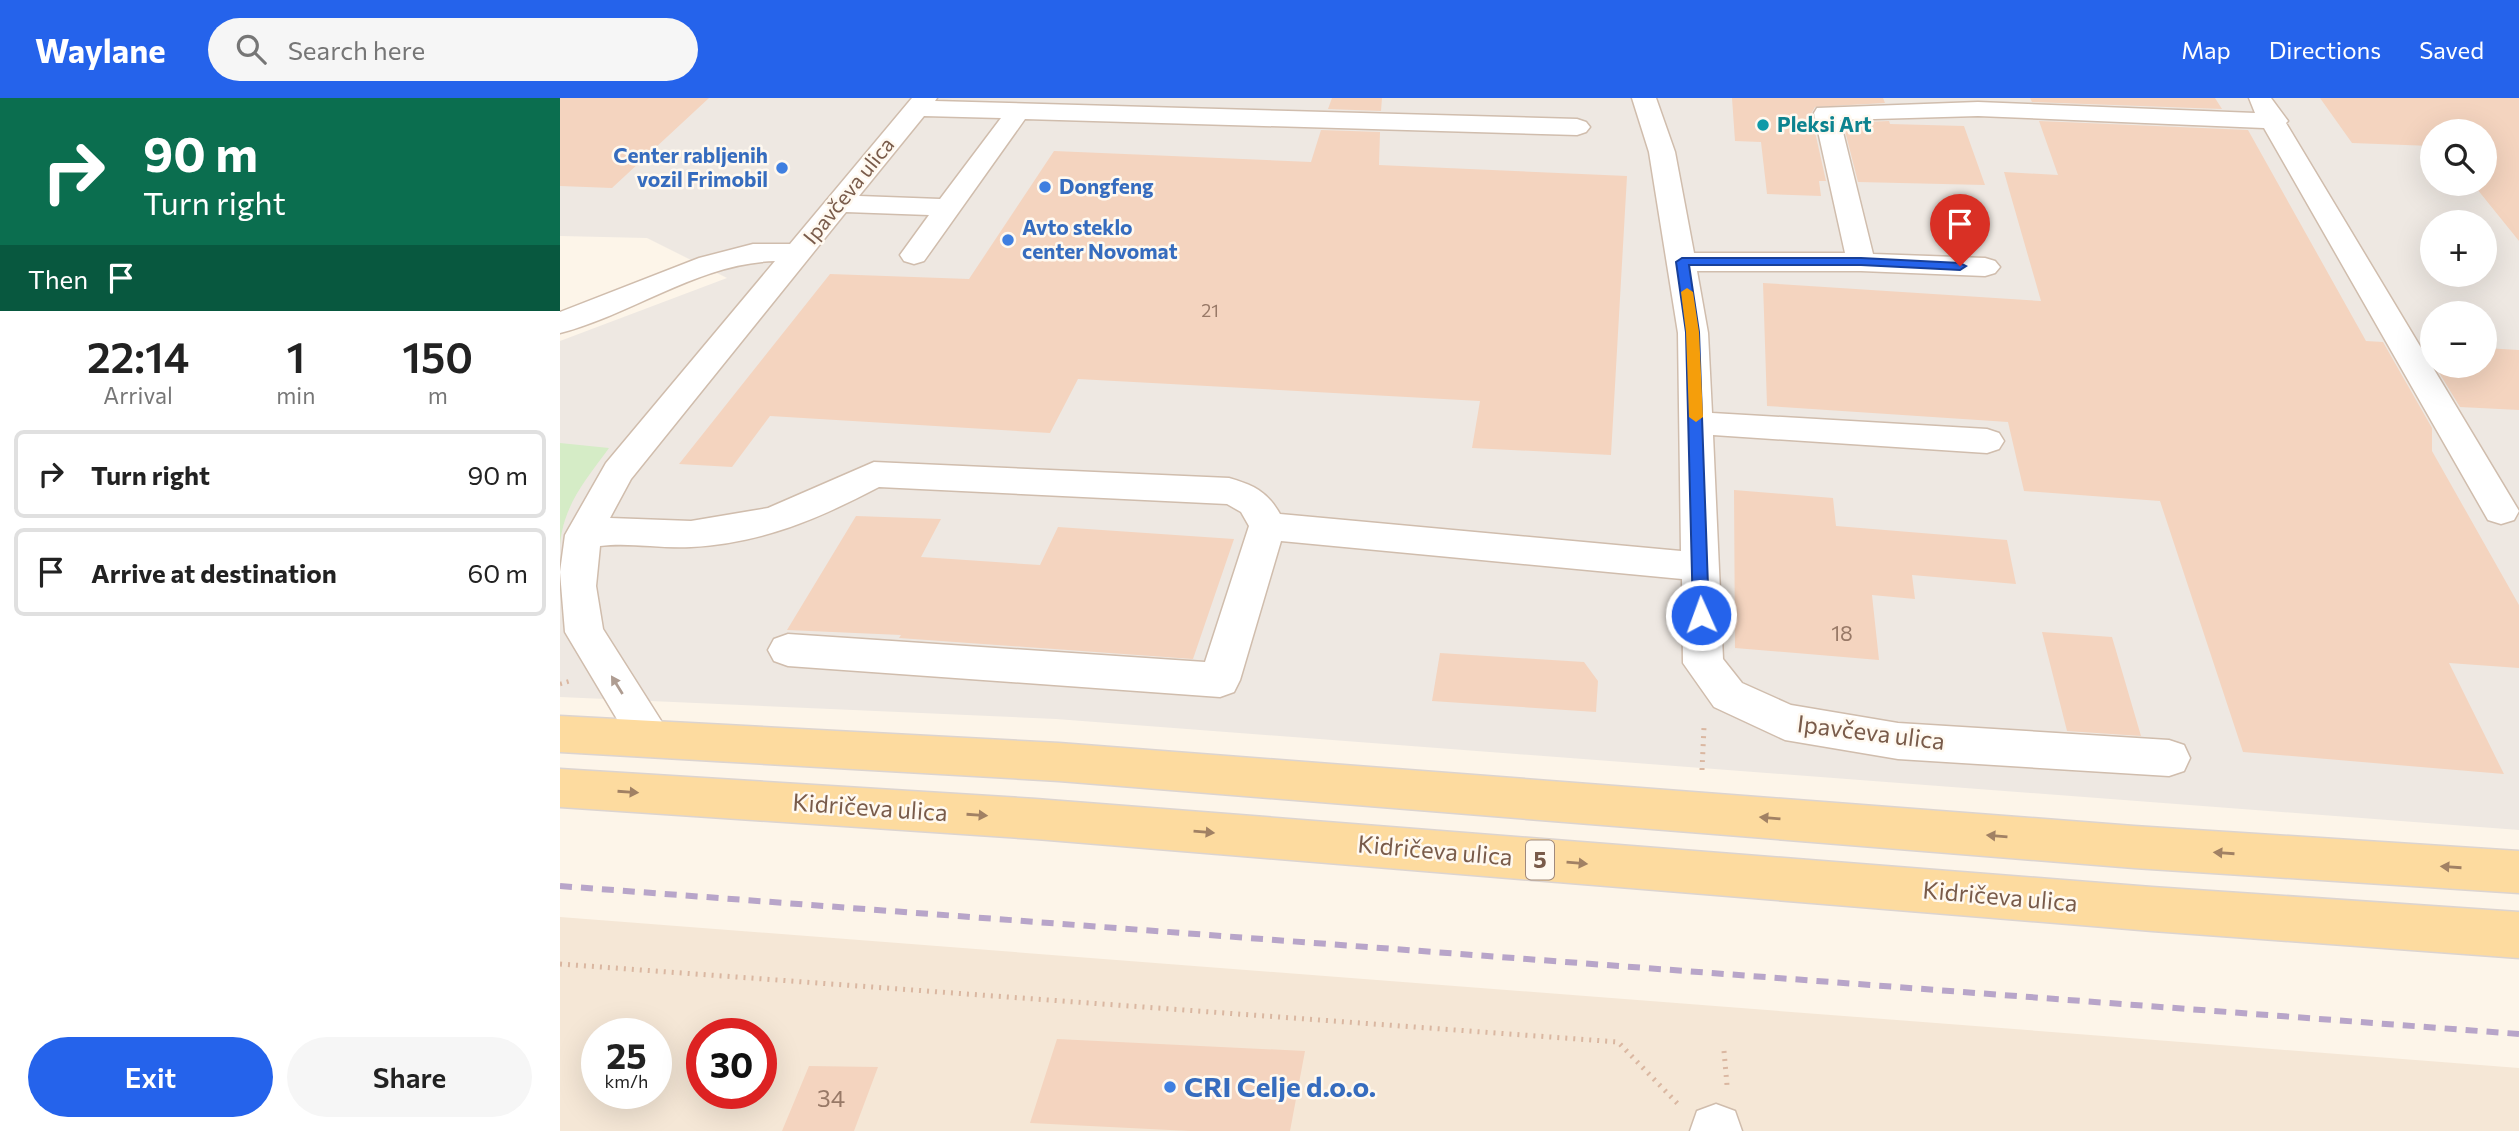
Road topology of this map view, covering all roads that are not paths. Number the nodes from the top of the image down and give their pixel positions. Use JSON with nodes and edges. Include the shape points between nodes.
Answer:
{"nodes":[{"id":1,"x":1644,"y":98,"type":"edge"},
{"id":2,"x":921,"y":103,"type":"edge"},
{"id":3,"x":2267,"y":109,"type":"edge"},
{"id":4,"x":1018,"y":110,"type":"junction"},
{"id":5,"x":1577,"y":127,"type":"dead end"},
{"id":6,"x":838,"y":203,"type":"junction"},
{"id":7,"x":947,"y":208,"type":"junction"},
{"id":8,"x":799,"y":252,"type":"junction"},
{"id":9,"x":914,"y":256,"type":"dead end"},
{"id":10,"x":1682,"y":262,"type":"junction"},
{"id":11,"x":1861,"y":262,"type":"junction"},
{"id":12,"x":1984,"y":267,"type":"dead end"},
{"id":13,"x":560,"y":323,"type":"edge"},
{"id":14,"x":1696,"y":423,"type":"junction"},
{"id":15,"x":1987,"y":441,"type":"dead end"},
{"id":16,"x":2501,"y":511,"type":"dead end"},
{"id":17,"x":1267,"y":526,"type":"junction"},
{"id":18,"x":583,"y":535,"type":"junction"},
{"id":19,"x":1699,"y":567,"type":"junction"},
{"id":20,"x":572,"y":637,"type":"edge"},
{"id":21,"x":788,"y":650,"type":"dead end"},
{"id":22,"x":560,"y":734,"type":"edge"},
{"id":23,"x":651,"y":738,"type":"junction"},
{"id":24,"x":2169,"y":758,"type":"dead end"},
{"id":25,"x":560,"y":788,"type":"edge"},
{"id":26,"x":2519,"y":872,"type":"edge"},
{"id":27,"x":2519,"y":935,"type":"edge"}],
"edges":[{"from":1,"to":10,"type":"street","name":"Ipavčeva ulica","via":[[1662,152]]},
{"from":2,"to":4,"type":"street"},
{"from":2,"to":6,"type":"street","name":"Ipavčeva ulica"},
{"from":3,"to":11,"type":"street","via":[[1826,113]]},
{"from":3,"to":16,"type":"street"},
{"from":4,"to":5,"type":"street"},
{"from":4,"to":7,"type":"street"},
{"from":6,"to":7,"type":"street"},
{"from":6,"to":8,"type":"street","name":"Ipavčeva ulica"},
{"from":7,"to":9,"type":"street"},
{"from":8,"to":13,"type":"street","name":"Ipavčeva ulica","via":[[752,253],[709,264]]},
{"from":8,"to":18,"type":"street","via":[[618,472]]},
{"from":10,"to":11,"type":"street"},
{"from":10,"to":14,"type":"street","name":"Ipavčeva ulica","via":[[1693,332]]},
{"from":11,"to":12,"type":"street"},
{"from":14,"to":15,"type":"street"},
{"from":14,"to":19,"type":"street","name":"Ipavčeva ulica"},
{"from":17,"to":18,"type":"street","via":[[1262,511],[1249,497],[1229,491],[874,474],[773,521],[691,534],[613,531]]},
{"from":17,"to":19,"type":"street"},
{"from":17,"to":21,"type":"street","via":[[1220,680]]},
{"from":18,"to":20,"type":"street"},
{"from":19,"to":24,"type":"street","name":"Ipavčeva ulica","via":[[1703,663],[1728,695],[1785,722],[1898,741]]},
{"from":23,"to":20,"type":"street","one_way":true},
{"from":22,"to":23,"type":"main road"},
{"from":26,"to":23,"type":"main road","one_way":true,"via":[[2134,847],[1059,762]]},
{"from":25,"to":27,"type":"main road","name":"Kidričeva ulica","number":"5","one_way":true,"via":[[1036,819]]}]}
